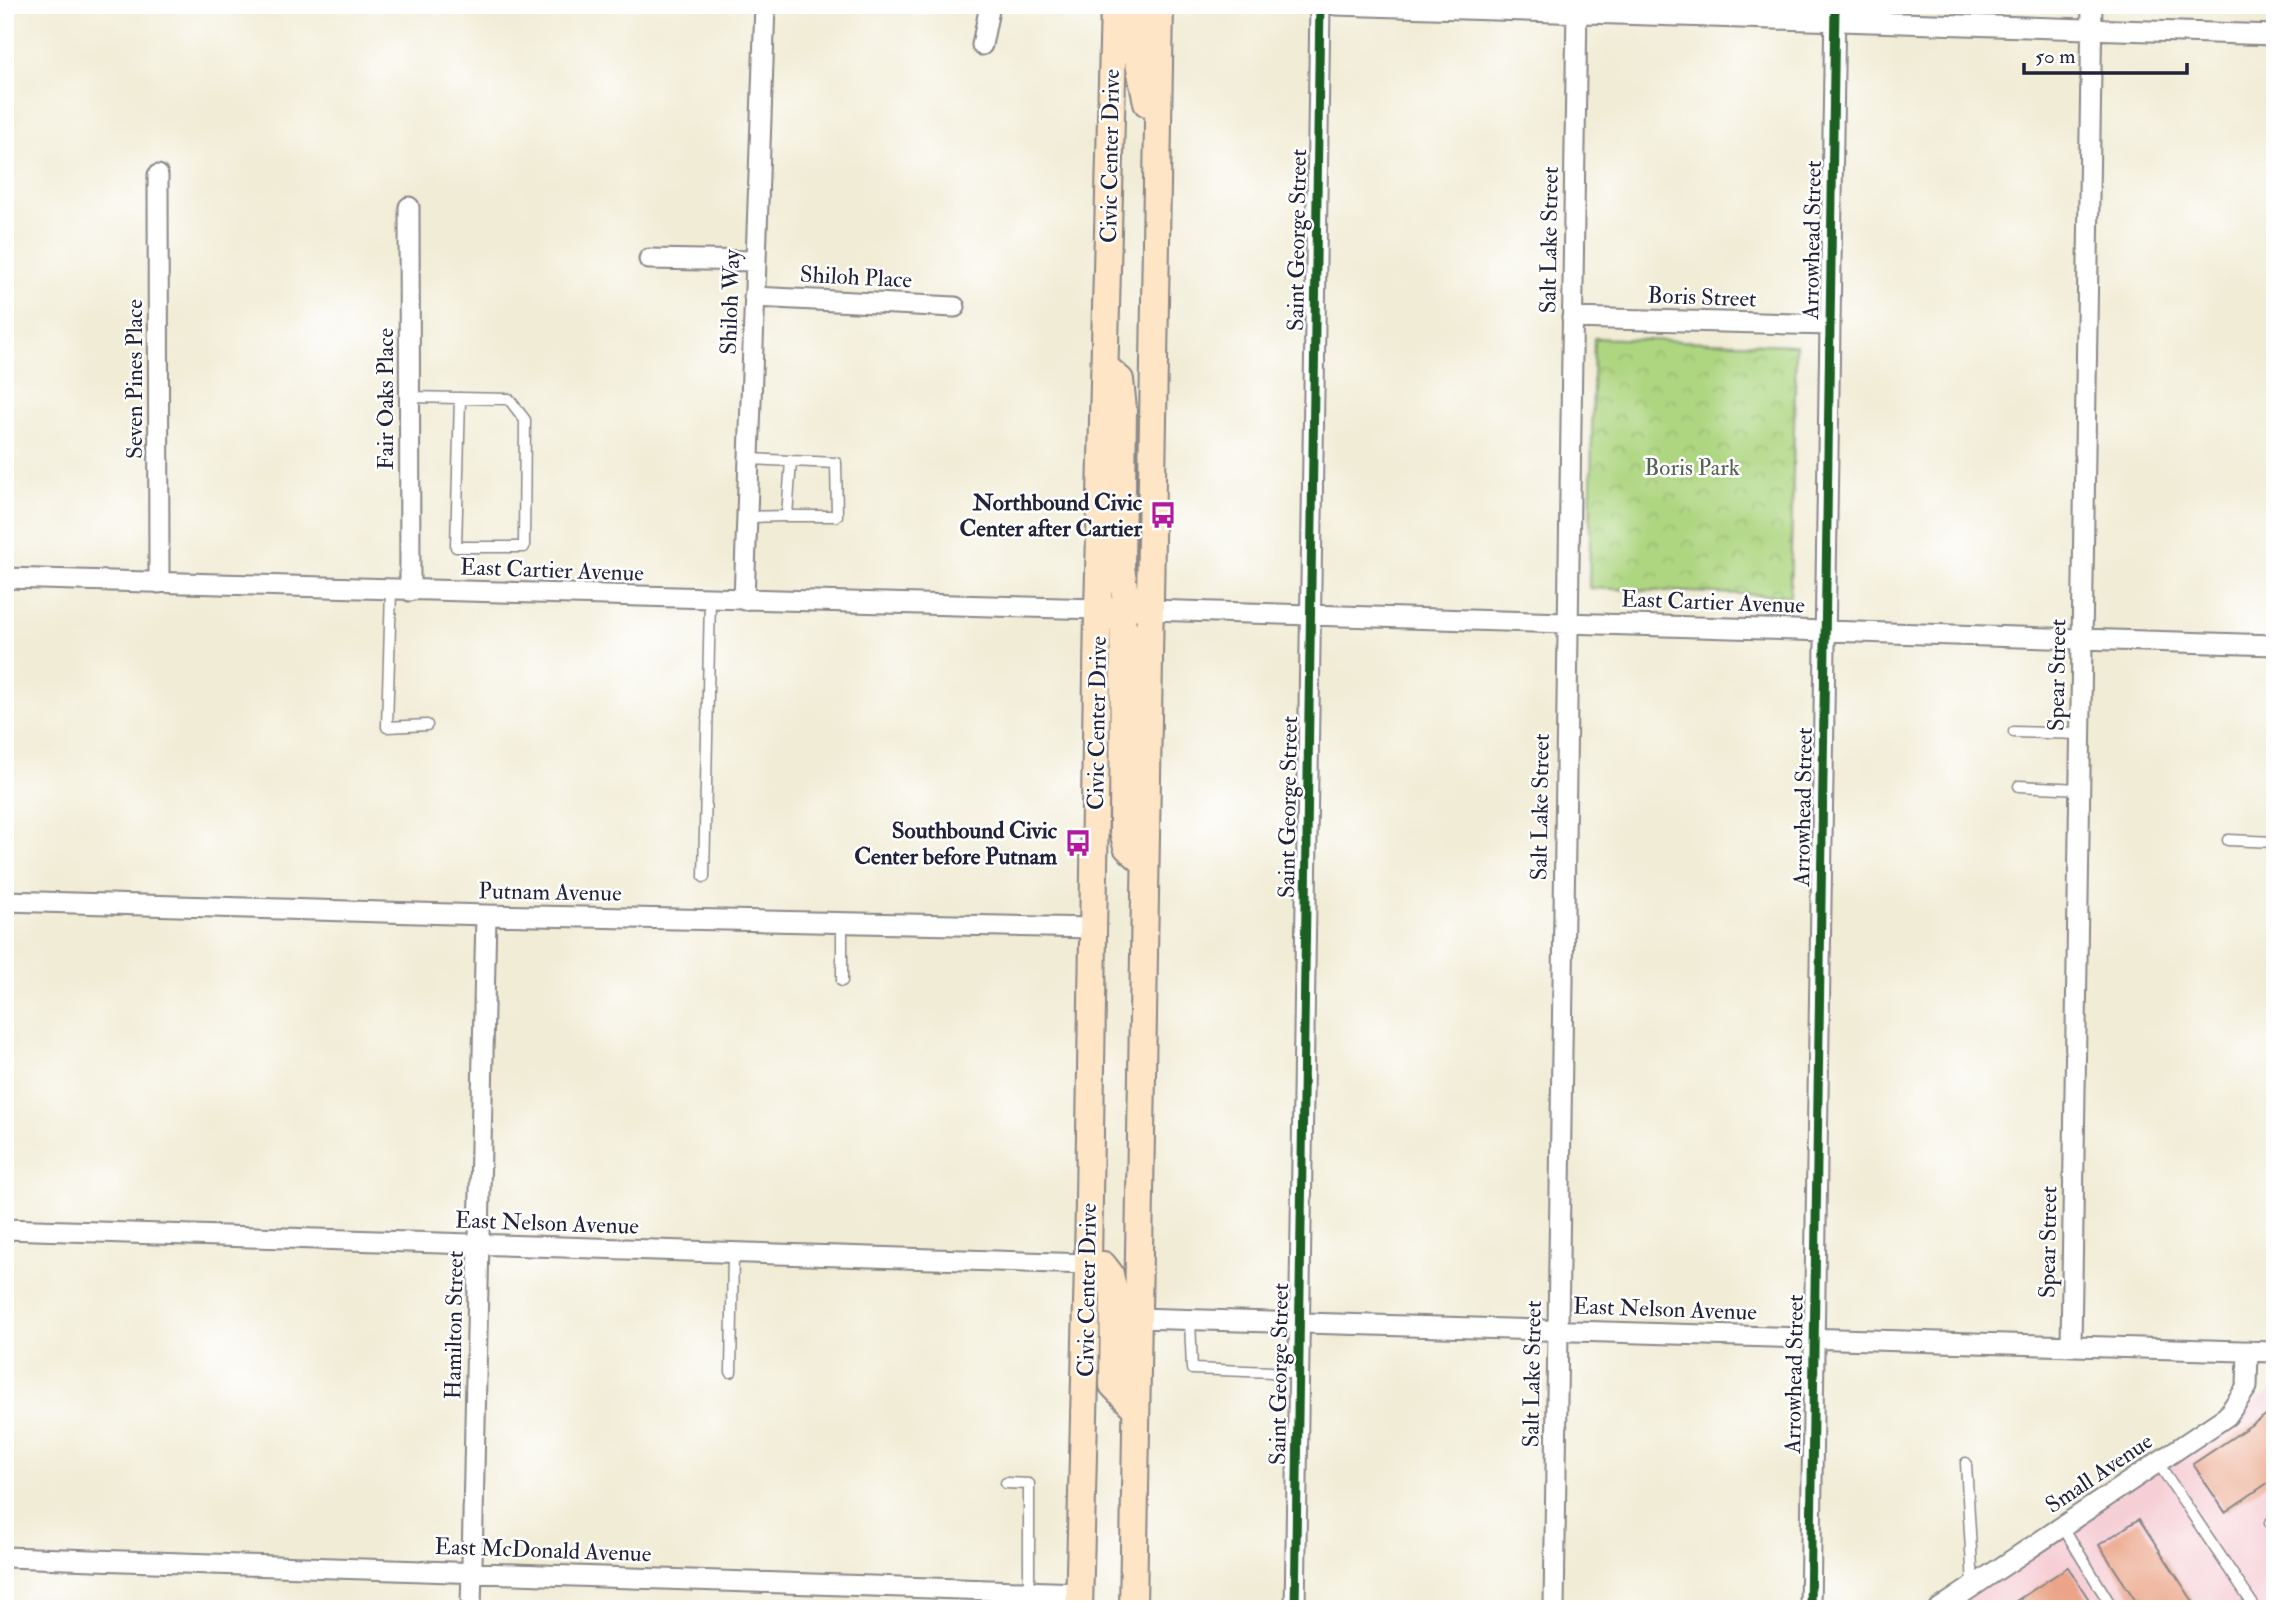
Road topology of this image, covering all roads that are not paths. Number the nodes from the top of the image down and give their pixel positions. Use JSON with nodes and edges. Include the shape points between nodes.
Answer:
{"nodes":[{"id":1,"x":765,"y":5,"type":"edge"},
{"id":2,"x":990,"y":5,"type":"edge"},
{"id":3,"x":1114,"y":5,"type":"edge"},
{"id":4,"x":1130,"y":5,"type":"edge"},
{"id":5,"x":1160,"y":5,"type":"edge"},
{"id":6,"x":1320,"y":5,"type":"edge"},
{"id":7,"x":1336,"y":5,"type":"edge"},
{"id":8,"x":2092,"y":5,"type":"edge"},
{"id":9,"x":1577,"y":9,"type":"edge"},
{"id":10,"x":1835,"y":13,"type":"edge"},
{"id":11,"x":2091,"y":29,"type":"junction"},
{"id":12,"x":2275,"y":35,"type":"edge"},
{"id":13,"x":982,"y":44,"type":"dead end"},
{"id":14,"x":1157,"y":160,"type":"junction"},
{"id":15,"x":158,"y":175,"type":"dead end"},
{"id":16,"x":409,"y":207,"type":"dead end"},
{"id":17,"x":649,"y":259,"type":"dead end"},
{"id":18,"x":756,"y":261,"type":"junction"},
{"id":19,"x":754,"y":297,"type":"junction"},
{"id":20,"x":956,"y":307,"type":"dead end"},
{"id":21,"x":1572,"y":318,"type":"junction"},
{"id":22,"x":1830,"y":325,"type":"junction"},
{"id":23,"x":1105,"y":365,"type":"junction"},
{"id":24,"x":410,"y":397,"type":"junction"},
{"id":25,"x":460,"y":398,"type":"junction"},
{"id":26,"x":749,"y":459,"type":"junction"},
{"id":27,"x":791,"y":461,"type":"junction"},
{"id":28,"x":788,"y":516,"type":"junction"},
{"id":29,"x":747,"y":517,"type":"junction"},
{"id":30,"x":5,"y":578,"type":"edge"},
{"id":31,"x":159,"y":583,"type":"junction"},
{"id":32,"x":401,"y":590,"type":"junction"},
{"id":33,"x":710,"y":599,"type":"junction"},
{"id":34,"x":744,"y":600,"type":"junction"},
{"id":35,"x":1098,"y":609,"type":"junction"},
{"id":36,"x":1150,"y":610,"type":"junction"},
{"id":37,"x":1310,"y":614,"type":"junction"},
{"id":38,"x":1567,"y":622,"type":"junction"},
{"id":39,"x":1825,"y":630,"type":"junction"},
{"id":40,"x":2082,"y":638,"type":"junction"},
{"id":41,"x":2275,"y":645,"type":"edge"},
{"id":42,"x":427,"y":725,"type":"dead end"},
{"id":43,"x":2014,"y":732,"type":"dead end"},
{"id":44,"x":2080,"y":734,"type":"junction"},
{"id":45,"x":2019,"y":786,"type":"dead end"},
{"id":46,"x":2080,"y":789,"type":"junction"},
{"id":47,"x":2228,"y":840,"type":"dead end"},
{"id":48,"x":2275,"y":842,"type":"edge"},
{"id":49,"x":1144,"y":863,"type":"junction"},
{"id":50,"x":704,"y":877,"type":"dead end"},
{"id":51,"x":5,"y":901,"type":"edge"},
{"id":52,"x":486,"y":915,"type":"junction"},
{"id":53,"x":842,"y":923,"type":"junction"},
{"id":54,"x":1094,"y":928,"type":"junction"},
{"id":55,"x":842,"y":981,"type":"dead end"},
{"id":56,"x":5,"y":1229,"type":"edge"},
{"id":57,"x":480,"y":1245,"type":"junction"},
{"id":58,"x":733,"y":1253,"type":"junction"},
{"id":59,"x":1088,"y":1264,"type":"junction"},
{"id":60,"x":1138,"y":1318,"type":"junction"},
{"id":61,"x":1190,"y":1320,"type":"junction"},
{"id":62,"x":1299,"y":1322,"type":"junction"},
{"id":63,"x":1557,"y":1330,"type":"junction"},
{"id":64,"x":1814,"y":1338,"type":"junction"},
{"id":65,"x":2071,"y":1346,"type":"junction"},
{"id":66,"x":2248,"y":1351,"type":"junction"},
{"id":67,"x":2275,"y":1352,"type":"edge"},
{"id":68,"x":731,"y":1372,"type":"dead end"},
{"id":69,"x":1298,"y":1373,"type":"junction"},
{"id":70,"x":1136,"y":1409,"type":"junction"},
{"id":71,"x":1966,"y":1463,"type":"dead end"},
{"id":72,"x":2158,"y":1463,"type":"junction"},
{"id":73,"x":1006,"y":1483,"type":"dead end"},
{"id":74,"x":2275,"y":1520,"type":"edge"},
{"id":75,"x":2063,"y":1527,"type":"junction"},
{"id":76,"x":2275,"y":1531,"type":"edge"},
{"id":77,"x":5,"y":1557,"type":"edge"},
{"id":78,"x":473,"y":1573,"type":"junction"},
{"id":79,"x":1973,"y":1585,"type":"junction"},
{"id":80,"x":1029,"y":1591,"type":"junction"},
{"id":81,"x":1079,"y":1601,"type":"edge"},
{"id":82,"x":471,"y":1609,"type":"edge"},
{"id":83,"x":1133,"y":1609,"type":"edge"},
{"id":84,"x":1295,"y":1609,"type":"edge"},
{"id":85,"x":1554,"y":1609,"type":"edge"},
{"id":86,"x":1810,"y":1609,"type":"edge"},
{"id":87,"x":1939,"y":1609,"type":"edge"},
{"id":88,"x":2113,"y":1609,"type":"edge"},
{"id":89,"x":2256,"y":1609,"type":"edge"}],
"edges":[{"from":1,"to":18,"type":"street","name":"Shiloh Way"},
{"from":2,"to":13,"type":"street"},
{"from":3,"to":23,"type":"main road","name":"Civic Center Drive"},
{"from":4,"to":14,"type":"main road","via":[[1136,13],[1135,43]]},
{"from":5,"to":14,"type":"main road","name":"Civic Center Drive"},
{"from":6,"to":37,"type":"street","name":"Saint George Street"},
{"from":7,"to":9,"type":"street"},
{"from":8,"to":11,"type":"street","name":"Spear Street"},
{"from":9,"to":10,"type":"street"},
{"from":9,"to":21,"type":"street","name":"Salt Lake Street"},
{"from":10,"to":11,"type":"street"},
{"from":10,"to":22,"type":"street","name":"Arrowhead Street"},
{"from":11,"to":12,"type":"street"},
{"from":11,"to":40,"type":"street","name":"Spear Street"},
{"from":14,"to":36,"type":"main road","name":"Civic Center Drive"},
{"from":15,"to":31,"type":"street","name":"Seven Pines Place"},
{"from":16,"to":24,"type":"street","name":"Fair Oaks Place"},
{"from":17,"to":18,"type":"street"},
{"from":18,"to":19,"type":"street","name":"Shiloh Way"},
{"from":19,"to":20,"type":"street","name":"Shiloh Place"},
{"from":19,"to":26,"type":"street","name":"Shiloh Way"},
{"from":21,"to":22,"type":"street","name":"Boris Street"},
{"from":21,"to":38,"type":"street","name":"Salt Lake Street"},
{"from":22,"to":39,"type":"street","name":"Arrowhead Street"},
{"from":23,"to":35,"type":"main road","name":"Civic Center Drive"},
{"from":23,"to":36,"type":"main road","via":[[1120,380],[1122,400],[1121,567],[1125,594],[1132,605]]},
{"from":24,"to":25,"type":"lane"},
{"from":24,"to":32,"type":"street","name":"Fair Oaks Place"},
{"from":25,"to":25,"type":"lane","via":[[509,398],[525,420],[524,547],[456,547]]},
{"from":26,"to":27,"type":"lane"},
{"from":26,"to":29,"type":"street","name":"Shiloh Way"},
{"from":27,"to":28,"type":"lane"},
{"from":27,"to":28,"type":"lane","via":[[836,463],[837,516]]},
{"from":28,"to":29,"type":"lane"},
{"from":29,"to":34,"type":"street","name":"Shiloh Way"},
{"from":30,"to":31,"type":"street","name":"East Cartier Avenue"},
{"from":31,"to":32,"type":"street","name":"East Cartier Avenue"},
{"from":32,"to":33,"type":"street","name":"East Cartier Avenue"},
{"from":32,"to":42,"type":"lane","via":[[387,727]]},
{"from":33,"to":34,"type":"street","name":"East Cartier Avenue"},
{"from":33,"to":50,"type":"lane"},
{"from":34,"to":35,"type":"street","name":"East Cartier Avenue"},
{"from":35,"to":49,"type":"main road","via":[[1120,615],[1124,628],[1123,831],[1127,847]]},
{"from":35,"to":54,"type":"main road","name":"Civic Center Drive"},
{"from":36,"to":37,"type":"street","name":"East Cartier Avenue"},
{"from":36,"to":49,"type":"main road","name":"Civic Center Drive"},
{"from":37,"to":38,"type":"street","name":"East Cartier Avenue"},
{"from":37,"to":62,"type":"street","name":"Saint George Street"},
{"from":38,"to":39,"type":"street","name":"East Cartier Avenue"},
{"from":38,"to":63,"type":"street","name":"Salt Lake Street"},
{"from":39,"to":40,"type":"street","name":"East Cartier Avenue"},
{"from":39,"to":64,"type":"street","name":"Arrowhead Street"},
{"from":40,"to":41,"type":"street","name":"East Cartier Avenue"},
{"from":40,"to":44,"type":"street","name":"Spear Street"},
{"from":43,"to":44,"type":"lane"},
{"from":44,"to":46,"type":"street","name":"Spear Street"},
{"from":45,"to":46,"type":"lane"},
{"from":46,"to":65,"type":"street","name":"Spear Street"},
{"from":47,"to":48,"type":"lane"},
{"from":49,"to":60,"type":"main road","name":"Civic Center Drive"},
{"from":51,"to":52,"type":"street","name":"Putnam Avenue"},
{"from":52,"to":53,"type":"street","name":"Putnam Avenue"},
{"from":52,"to":57,"type":"street","name":"Hamilton Street"},
{"from":53,"to":54,"type":"street","name":"Putnam Avenue"},
{"from":53,"to":55,"type":"lane"},
{"from":54,"to":59,"type":"main road","name":"Civic Center Drive"},
{"from":56,"to":57,"type":"street","name":"East Nelson Avenue"},
{"from":57,"to":58,"type":"street","name":"East Nelson Avenue"},
{"from":57,"to":78,"type":"street","name":"Hamilton Street"},
{"from":58,"to":59,"type":"street","name":"East Nelson Avenue"},
{"from":58,"to":68,"type":"lane"},
{"from":59,"to":70,"type":"main road","via":[[1102,1265],[1110,1274],[1113,1385]]},
{"from":59,"to":81,"type":"main road","name":"Civic Center Drive"},
{"from":60,"to":61,"type":"street","name":"East Nelson Avenue"},
{"from":60,"to":70,"type":"main road","name":"Civic Center Drive"},
{"from":61,"to":62,"type":"street","name":"East Nelson Avenue"},
{"from":61,"to":69,"type":"lane","via":[[1192,1369]]},
{"from":62,"to":63,"type":"street","name":"East Nelson Avenue"},
{"from":62,"to":69,"type":"street","name":"Saint George Street"},
{"from":63,"to":64,"type":"street","name":"East Nelson Avenue"},
{"from":63,"to":85,"type":"street","name":"Salt Lake Street"},
{"from":64,"to":65,"type":"street","name":"East Nelson Avenue"},
{"from":64,"to":86,"type":"street","name":"Arrowhead Street"},
{"from":65,"to":66,"type":"street","name":"East Nelson Avenue"},
{"from":66,"to":67,"type":"street","name":"East Nelson Avenue"},
{"from":66,"to":72,"type":"street","name":"Small Avenue","via":[[2247,1387],[2227,1416]]},
{"from":69,"to":84,"type":"street","name":"Saint George Street"},
{"from":70,"to":83,"type":"main road","name":"Civic Center Drive"},
{"from":71,"to":79,"type":"lane"},
{"from":72,"to":75,"type":"street","name":"Small Avenue"},
{"from":72,"to":89,"type":"lane"},
{"from":73,"to":80,"type":"lane","via":[[1029,1484]]},
{"from":74,"to":76,"type":"lane","via":[[2270,1523]]},
{"from":75,"to":79,"type":"street","name":"Small Avenue"},
{"from":75,"to":88,"type":"lane"},
{"from":77,"to":78,"type":"street","name":"East McDonald Avenue"},
{"from":78,"to":80,"type":"street","name":"East McDonald Avenue"},
{"from":78,"to":82,"type":"street","name":"Hamilton Street"},
{"from":79,"to":87,"type":"street","name":"Small Avenue"},
{"from":80,"to":81,"type":"street","name":"East McDonald Avenue"}]}
